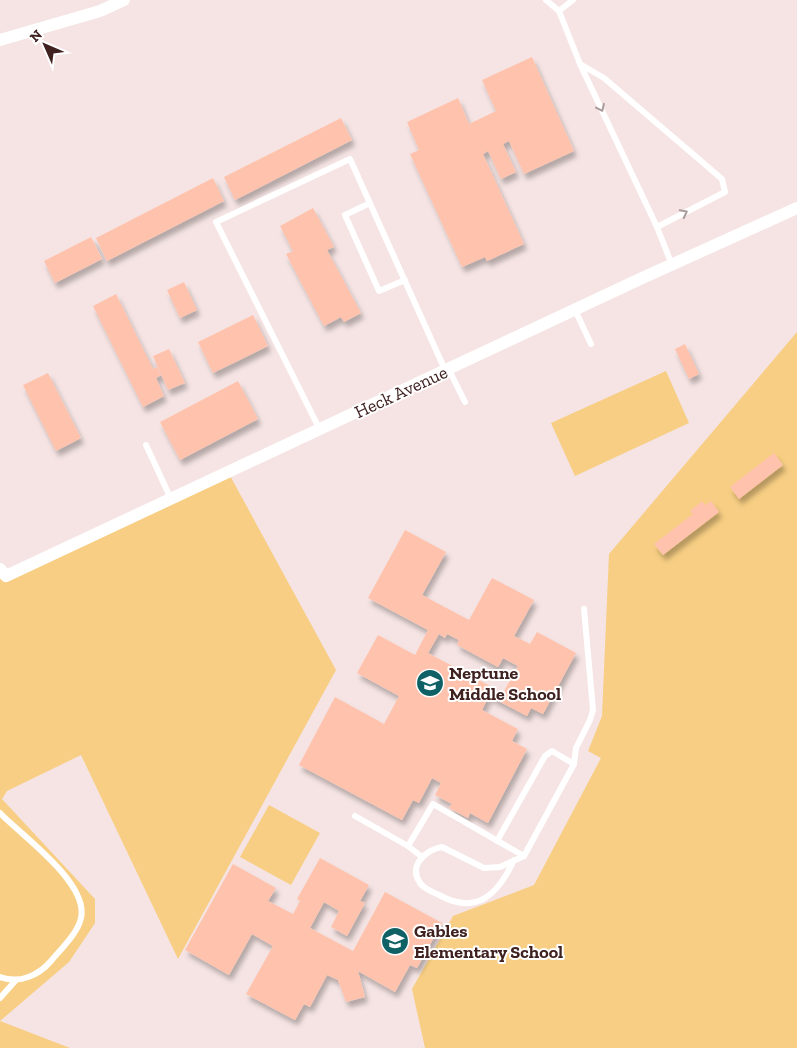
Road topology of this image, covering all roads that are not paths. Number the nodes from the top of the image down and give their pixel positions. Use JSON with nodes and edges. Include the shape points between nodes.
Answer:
{"nodes":[{"id":1,"x":124,"y":0,"type":"edge"},
{"id":2,"x":546,"y":0,"type":"edge"},
{"id":3,"x":573,"y":0,"type":"edge"},
{"id":4,"x":558,"y":11,"type":"junction"},
{"id":5,"x":0,"y":40,"type":"edge"},
{"id":6,"x":580,"y":64,"type":"junction"},
{"id":7,"x":370,"y":204,"type":"junction"},
{"id":8,"x":797,"y":208,"type":"edge"},
{"id":9,"x":657,"y":227,"type":"junction"},
{"id":10,"x":672,"y":265,"type":"junction"},
{"id":11,"x":405,"y":280,"type":"junction"},
{"id":12,"x":575,"y":310,"type":"junction"},
{"id":13,"x":592,"y":344,"type":"dead end"},
{"id":14,"x":448,"y":371,"type":"junction"},
{"id":15,"x":465,"y":402,"type":"dead end"},
{"id":16,"x":320,"y":430,"type":"junction"},
{"id":17,"x":146,"y":445,"type":"dead end"},
{"id":18,"x":171,"y":499,"type":"junction"},
{"id":19,"x":2,"y":575,"type":"edge"},
{"id":20,"x":584,"y":609,"type":"dead end"},
{"id":21,"x":574,"y":764,"type":"junction"},
{"id":22,"x":0,"y":812,"type":"edge"},
{"id":23,"x":355,"y":816,"type":"dead end"},
{"id":24,"x":498,"y":841,"type":"junction"},
{"id":25,"x":408,"y":846,"type":"junction"},
{"id":26,"x":524,"y":856,"type":"junction"},
{"id":27,"x":422,"y":857,"type":"junction"},
{"id":28,"x":514,"y":860,"type":"junction"},
{"id":29,"x":0,"y":977,"type":"edge"},
{"id":30,"x":16,"y":980,"type":"junction"},
{"id":31,"x":0,"y":998,"type":"edge"}],
"edges":[{"from":1,"to":5,"type":"street","via":[[100,11]]},
{"from":2,"to":4,"type":"lane"},
{"from":3,"to":4,"type":"lane"},
{"from":4,"to":6,"type":"lane"},
{"from":6,"to":9,"type":"lane","one_way":true},
{"from":9,"to":6,"type":"lane","one_way":true,"via":[[725,192],[722,179],[604,78]]},
{"from":7,"to":11,"type":"lane"},
{"from":7,"to":11,"type":"lane","via":[[345,216],[379,291]]},
{"from":7,"to":16,"type":"lane","via":[[350,159],[216,222]]},
{"from":8,"to":10,"type":"street","name":"Heck Avenue"},
{"from":9,"to":10,"type":"lane"},
{"from":10,"to":12,"type":"street","name":"Heck Avenue"},
{"from":11,"to":14,"type":"lane"},
{"from":12,"to":13,"type":"lane"},
{"from":12,"to":14,"type":"street","name":"Heck Avenue"},
{"from":14,"to":15,"type":"lane"},
{"from":14,"to":16,"type":"street","name":"Heck Avenue"},
{"from":16,"to":18,"type":"street","name":"Heck Avenue"},
{"from":17,"to":18,"type":"lane"},
{"from":18,"to":19,"type":"street","name":"Heck Avenue"},
{"from":20,"to":21,"type":"lane","via":[[592,710],[576,748]]},
{"from":21,"to":24,"type":"lane","via":[[552,751],[545,756]]},
{"from":21,"to":26,"type":"lane"},
{"from":22,"to":30,"type":"lane","via":[[73,886],[82,907],[78,927],[50,963],[34,975]]},
{"from":23,"to":25,"type":"lane"},
{"from":24,"to":25,"type":"lane","via":[[432,804]]},
{"from":24,"to":26,"type":"lane"},
{"from":25,"to":27,"type":"lane"},
{"from":26,"to":28,"type":"lane"},
{"from":27,"to":28,"type":"lane","via":[[429,850],[442,848],[484,868],[500,867]]},
{"from":27,"to":28,"type":"lane","via":[[416,870],[424,887],[458,903],[471,904],[491,895],[505,879]]},
{"from":29,"to":30,"type":"lane"},
{"from":30,"to":31,"type":"lane"}]}
